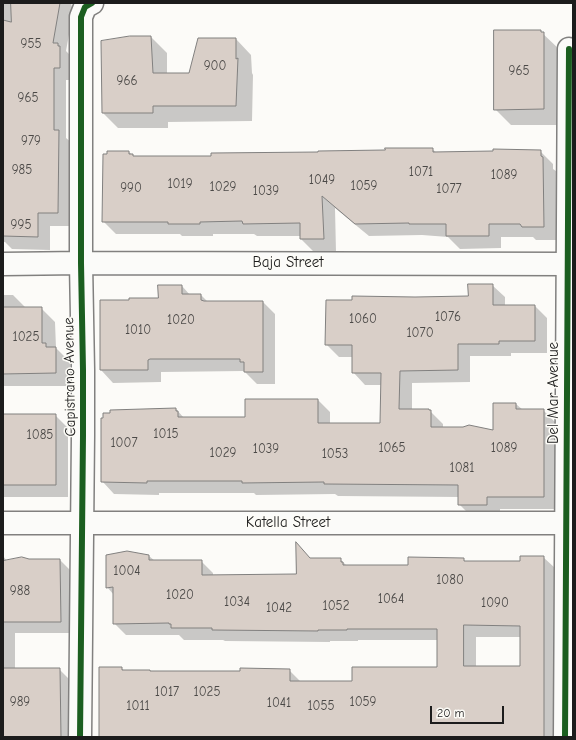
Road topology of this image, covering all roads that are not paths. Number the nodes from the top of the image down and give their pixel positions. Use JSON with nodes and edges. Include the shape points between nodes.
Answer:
{"nodes":[{"id":1,"x":87,"y":10,"type":"edge"},
{"id":2,"x":569,"y":49,"type":"dead end"},
{"id":3,"x":81,"y":263,"type":"junction"},
{"id":4,"x":3,"y":264,"type":"edge"},
{"id":5,"x":570,"y":264,"type":"edge"},
{"id":6,"x":3,"y":523,"type":"edge"},
{"id":7,"x":83,"y":523,"type":"junction"},
{"id":8,"x":570,"y":523,"type":"edge"},
{"id":9,"x":80,"y":737,"type":"edge"},
{"id":10,"x":565,"y":737,"type":"edge"}],
"edges":[{"from":1,"to":3,"type":"street","name":"Capistrano Avenue"},
{"from":2,"to":5,"type":"street","name":"Del Mar Avenue"},
{"from":3,"to":4,"type":"street","name":"Baja Street"},
{"from":3,"to":5,"type":"street","name":"Baja Street"},
{"from":3,"to":7,"type":"street","name":"Capistrano Avenue"},
{"from":5,"to":8,"type":"street","name":"Del Mar Avenue"},
{"from":6,"to":7,"type":"street","name":"Katella Street"},
{"from":7,"to":8,"type":"street","name":"Katella Street"},
{"from":7,"to":9,"type":"street","name":"Capistrano Avenue"},
{"from":8,"to":10,"type":"street","name":"Del Mar Avenue"}]}
